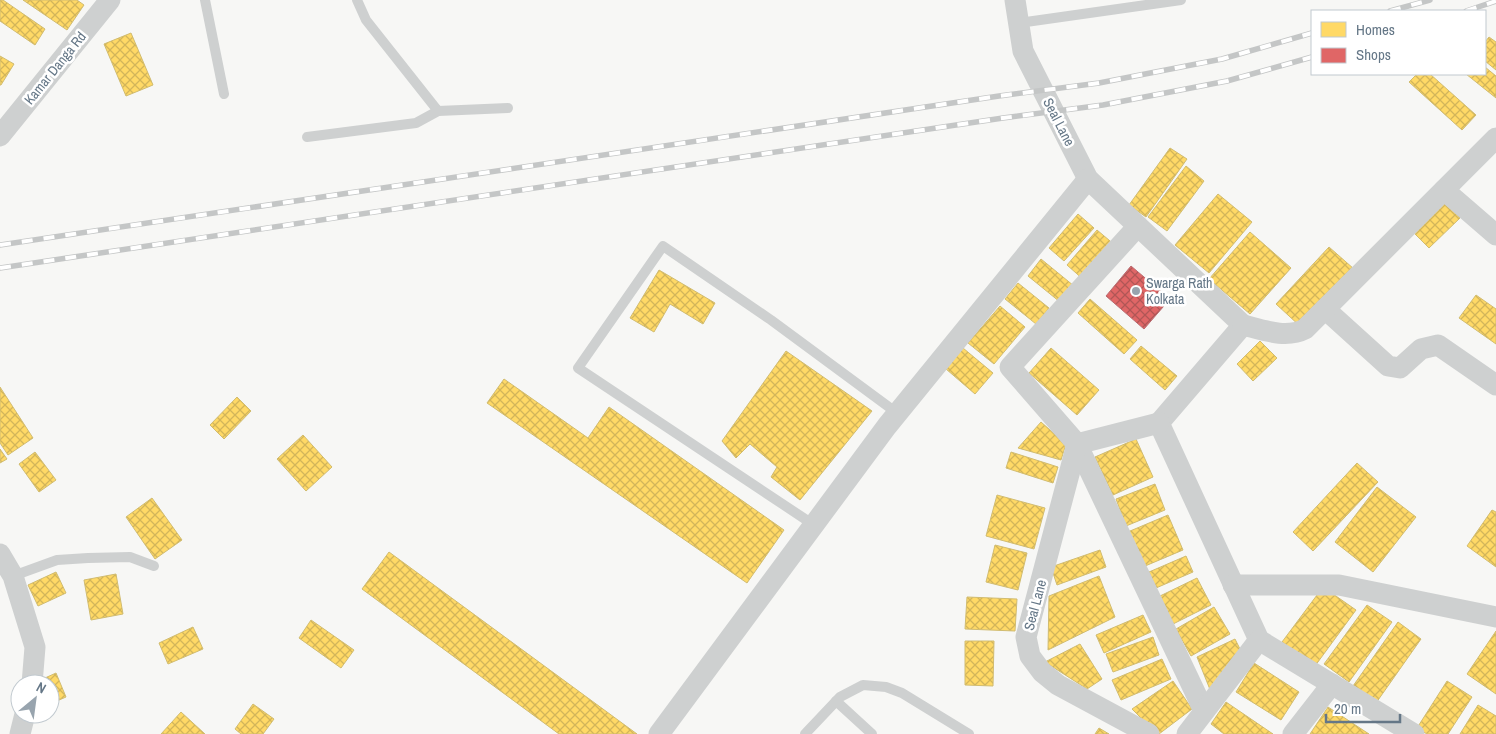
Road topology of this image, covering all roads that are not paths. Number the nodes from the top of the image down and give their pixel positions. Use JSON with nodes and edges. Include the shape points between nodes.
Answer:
{"nodes":[{"id":1,"x":110,"y":0,"type":"edge"},
{"id":2,"x":205,"y":0,"type":"edge"},
{"id":3,"x":358,"y":0,"type":"edge"},
{"id":4,"x":1015,"y":0,"type":"edge"},
{"id":5,"x":1181,"y":0,"type":"edge"},
{"id":6,"x":1019,"y":23,"type":"junction"},
{"id":7,"x":224,"y":94,"type":"dead end"},
{"id":8,"x":508,"y":108,"type":"dead end"},
{"id":9,"x":438,"y":111,"type":"junction"},
{"id":10,"x":1,"y":132,"type":"edge"},
{"id":11,"x":307,"y":138,"type":"dead end"},
{"id":12,"x":1496,"y":138,"type":"edge"},
{"id":13,"x":1088,"y":179,"type":"junction"},
{"id":14,"x":1444,"y":190,"type":"junction"},
{"id":15,"x":1138,"y":226,"type":"junction"},
{"id":16,"x":1496,"y":235,"type":"edge"},
{"id":17,"x":1326,"y":310,"type":"junction"},
{"id":18,"x":1243,"y":325,"type":"junction"},
{"id":19,"x":1496,"y":385,"type":"edge"},
{"id":20,"x":897,"y":413,"type":"junction"},
{"id":21,"x":1159,"y":423,"type":"junction"},
{"id":22,"x":1077,"y":444,"type":"junction"},
{"id":23,"x":814,"y":524,"type":"junction"},
{"id":24,"x":0,"y":554,"type":"edge"},
{"id":25,"x":154,"y":566,"type":"dead end"},
{"id":26,"x":13,"y":576,"type":"junction"},
{"id":27,"x":1233,"y":585,"type":"junction"},
{"id":28,"x":1496,"y":617,"type":"edge"},
{"id":29,"x":1259,"y":640,"type":"junction"},
{"id":30,"x":33,"y":674,"type":"edge"},
{"id":31,"x":1332,"y":684,"type":"junction"},
{"id":32,"x":836,"y":701,"type":"junction"},
{"id":33,"x":1204,"y":711,"type":"junction"},
{"id":34,"x":659,"y":734,"type":"edge"},
{"id":35,"x":805,"y":734,"type":"edge"},
{"id":36,"x":872,"y":734,"type":"edge"},
{"id":37,"x":969,"y":734,"type":"edge"},
{"id":38,"x":1149,"y":734,"type":"edge"},
{"id":39,"x":1186,"y":734,"type":"edge"},
{"id":40,"x":1293,"y":734,"type":"edge"},
{"id":41,"x":1414,"y":734,"type":"edge"}],
"edges":[{"from":1,"to":10,"type":"street","name":"Kamar Danga Rd"},
{"from":2,"to":7,"type":"lane"},
{"from":3,"to":9,"type":"lane","via":[[366,20]]},
{"from":4,"to":6,"type":"street","name":"Seal Lane"},
{"from":5,"to":6,"type":"lane"},
{"from":6,"to":13,"type":"street","name":"Seal Lane","via":[[1022,51]]},
{"from":8,"to":9,"type":"lane"},
{"from":9,"to":11,"type":"lane","via":[[416,124]]},
{"from":12,"to":14,"type":"street"},
{"from":13,"to":15,"type":"street","name":"Seal Lane"},
{"from":13,"to":20,"type":"street"},
{"from":14,"to":16,"type":"street"},
{"from":14,"to":17,"type":"street"},
{"from":15,"to":18,"type":"street","name":"Seal Lane"},
{"from":15,"to":22,"type":"street","via":[[1010,367]]},
{"from":17,"to":18,"type":"street","via":[[1297,333],[1277,333]]},
{"from":17,"to":19,"type":"street","via":[[1388,366],[1400,368],[1421,349],[1438,344]]},
{"from":18,"to":21,"type":"street"},
{"from":20,"to":23,"type":"street"},
{"from":20,"to":23,"type":"lane","via":[[771,320],[662,246],[578,368]]},
{"from":21,"to":22,"type":"street"},
{"from":21,"to":27,"type":"street"},
{"from":22,"to":33,"type":"street"},
{"from":22,"to":38,"type":"street","name":"Seal Lane","via":[[1026,637],[1030,656],[1058,685]]},
{"from":23,"to":34,"type":"street"},
{"from":24,"to":26,"type":"street"},
{"from":25,"to":26,"type":"lane","via":[[130,557],[57,560]]},
{"from":26,"to":30,"type":"street","via":[[35,647]]},
{"from":27,"to":28,"type":"street","via":[[1339,585]]},
{"from":27,"to":29,"type":"street"},
{"from":29,"to":31,"type":"street"},
{"from":29,"to":33,"type":"street"},
{"from":31,"to":40,"type":"street"},
{"from":31,"to":41,"type":"street"},
{"from":32,"to":35,"type":"lane"},
{"from":32,"to":36,"type":"lane"},
{"from":32,"to":37,"type":"lane","via":[[863,685],[886,687]]},
{"from":33,"to":39,"type":"street"}]}
